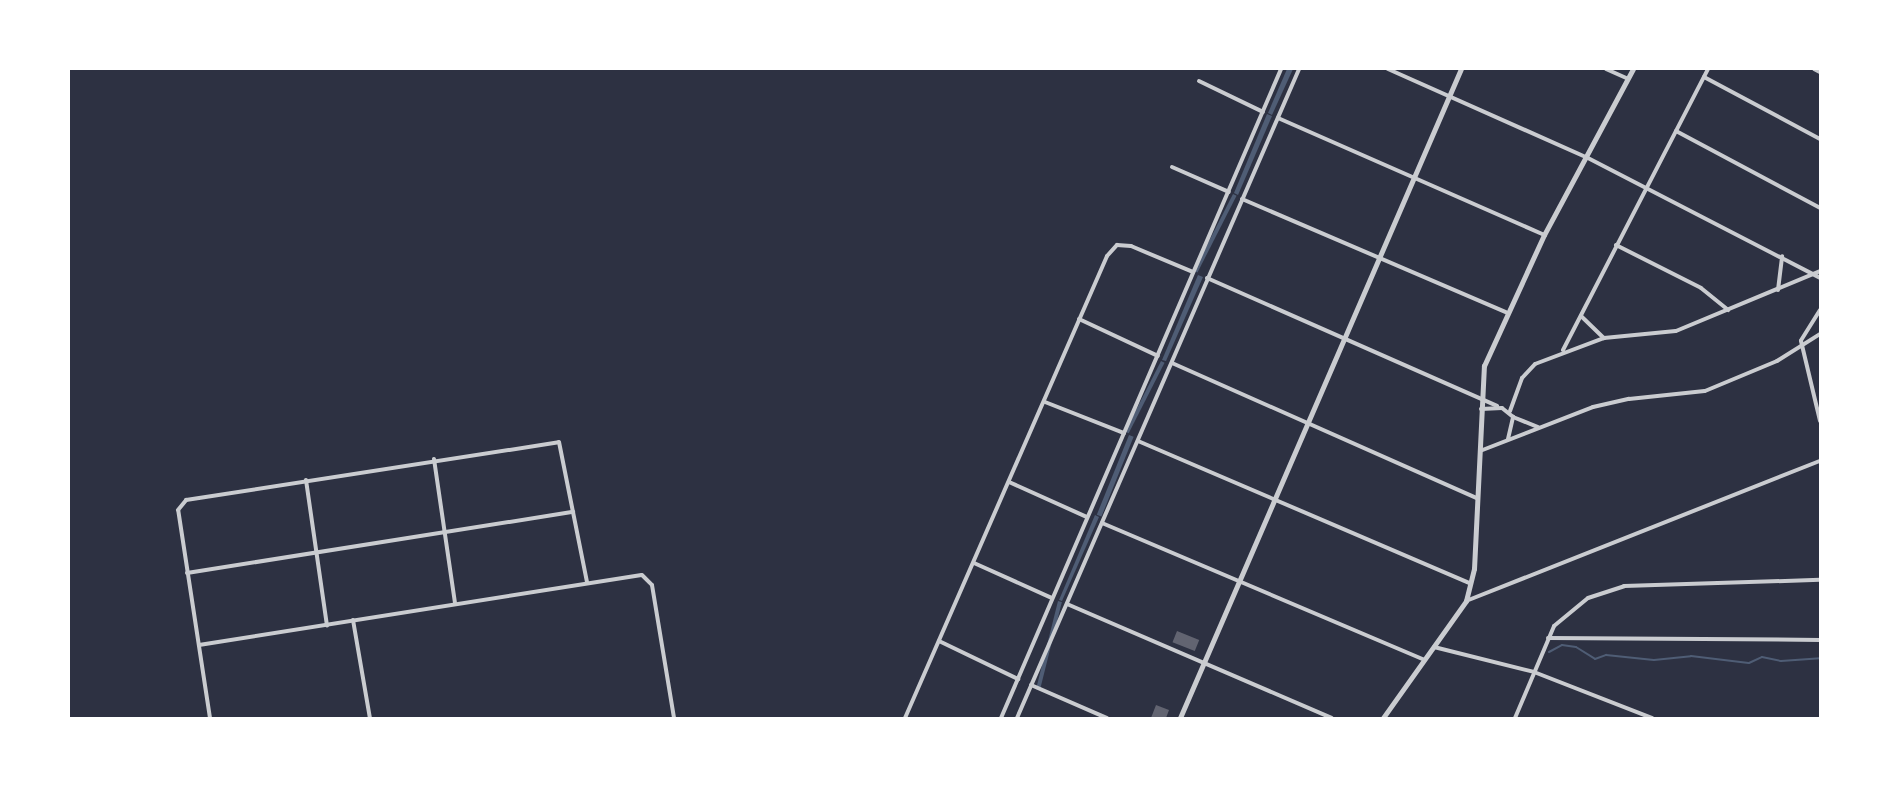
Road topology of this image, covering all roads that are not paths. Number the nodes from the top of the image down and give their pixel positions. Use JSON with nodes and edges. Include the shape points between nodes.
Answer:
{"nodes":[{"id":1,"x":1281,"y":69,"type":"edge"},
{"id":2,"x":1299,"y":69,"type":"edge"},
{"id":3,"x":1388,"y":69,"type":"edge"},
{"id":4,"x":1461,"y":69,"type":"edge"},
{"id":5,"x":1606,"y":69,"type":"edge"},
{"id":6,"x":1633,"y":69,"type":"edge"},
{"id":7,"x":1708,"y":69,"type":"edge"},
{"id":8,"x":1814,"y":69,"type":"edge"},
{"id":9,"x":1820,"y":72,"type":"edge"},
{"id":10,"x":1704,"y":77,"type":"junction"},
{"id":11,"x":1628,"y":79,"type":"junction"},
{"id":12,"x":1199,"y":81,"type":"dead end"},
{"id":13,"x":1449,"y":95,"type":"junction"},
{"id":14,"x":1263,"y":112,"type":"junction"},
{"id":15,"x":1278,"y":118,"type":"junction"},
{"id":16,"x":1676,"y":131,"type":"junction"},
{"id":17,"x":1820,"y":139,"type":"edge"},
{"id":18,"x":1586,"y":157,"type":"junction"},
{"id":19,"x":1172,"y":167,"type":"dead end"},
{"id":20,"x":1414,"y":176,"type":"junction"},
{"id":21,"x":1647,"y":188,"type":"junction"},
{"id":22,"x":1229,"y":192,"type":"junction"},
{"id":23,"x":1242,"y":199,"type":"junction"},
{"id":24,"x":1820,"y":208,"type":"edge"},
{"id":25,"x":1544,"y":235,"type":"junction"},
{"id":26,"x":1616,"y":245,"type":"junction"},
{"id":27,"x":1782,"y":256,"type":"junction"},
{"id":28,"x":1379,"y":258,"type":"junction"},
{"id":29,"x":1820,"y":271,"type":"edge"},
{"id":30,"x":1193,"y":272,"type":"junction"},
{"id":31,"x":1815,"y":274,"type":"junction"},
{"id":32,"x":1208,"y":278,"type":"junction"},
{"id":33,"x":1820,"y":278,"type":"edge"},
{"id":34,"x":1778,"y":290,"type":"junction"},
{"id":35,"x":1728,"y":310,"type":"junction"},
{"id":36,"x":1820,"y":310,"type":"edge"},
{"id":37,"x":1506,"y":312,"type":"junction"},
{"id":38,"x":1581,"y":315,"type":"junction"},
{"id":39,"x":1079,"y":319,"type":"junction"},
{"id":40,"x":1820,"y":334,"type":"edge"},
{"id":41,"x":1604,"y":338,"type":"junction"},
{"id":42,"x":1343,"y":339,"type":"junction"},
{"id":43,"x":1802,"y":345,"type":"junction"},
{"id":44,"x":1563,"y":351,"type":"junction"},
{"id":45,"x":1158,"y":356,"type":"junction"},
{"id":46,"x":1172,"y":363,"type":"junction"},
{"id":47,"x":1481,"y":398,"type":"junction"},
{"id":48,"x":1045,"y":402,"type":"junction"},
{"id":49,"x":1497,"y":406,"type":"junction"},
{"id":50,"x":1481,"y":409,"type":"junction"},
{"id":51,"x":1510,"y":411,"type":"junction"},
{"id":52,"x":1513,"y":417,"type":"junction"},
{"id":53,"x":1308,"y":420,"type":"junction"},
{"id":54,"x":1820,"y":421,"type":"edge"},
{"id":55,"x":1539,"y":427,"type":"junction"},
{"id":56,"x":1124,"y":433,"type":"junction"},
{"id":57,"x":1507,"y":440,"type":"junction"},
{"id":58,"x":1138,"y":441,"type":"junction"},
{"id":59,"x":1480,"y":451,"type":"junction"},
{"id":60,"x":434,"y":459,"type":"junction"},
{"id":61,"x":1820,"y":461,"type":"edge"},
{"id":62,"x":306,"y":480,"type":"junction"},
{"id":63,"x":1009,"y":482,"type":"junction"},
{"id":64,"x":1477,"y":498,"type":"junction"},
{"id":65,"x":1273,"y":501,"type":"junction"},
{"id":66,"x":573,"y":512,"type":"junction"},
{"id":67,"x":1087,"y":517,"type":"junction"},
{"id":68,"x":1102,"y":523,"type":"junction"},
{"id":69,"x":445,"y":533,"type":"junction"},
{"id":70,"x":316,"y":552,"type":"junction"},
{"id":71,"x":974,"y":563,"type":"junction"},
{"id":72,"x":187,"y":573,"type":"junction"},
{"id":73,"x":1820,"y":580,"type":"edge"},
{"id":74,"x":587,"y":582,"type":"junction"},
{"id":75,"x":1238,"y":582,"type":"junction"},
{"id":76,"x":1471,"y":584,"type":"junction"},
{"id":77,"x":1053,"y":598,"type":"junction"},
{"id":78,"x":1466,"y":601,"type":"junction"},
{"id":79,"x":455,"y":603,"type":"junction"},
{"id":80,"x":1067,"y":604,"type":"junction"},
{"id":81,"x":353,"y":620,"type":"junction"},
{"id":82,"x":327,"y":624,"type":"junction"},
{"id":83,"x":1548,"y":638,"type":"junction"},
{"id":84,"x":1820,"y":640,"type":"edge"},
{"id":85,"x":939,"y":641,"type":"junction"},
{"id":86,"x":199,"y":645,"type":"junction"},
{"id":87,"x":1434,"y":647,"type":"junction"},
{"id":88,"x":1424,"y":660,"type":"junction"},
{"id":89,"x":1203,"y":661,"type":"junction"},
{"id":90,"x":1533,"y":672,"type":"junction"},
{"id":91,"x":1018,"y":679,"type":"junction"},
{"id":92,"x":1031,"y":686,"type":"junction"},
{"id":93,"x":210,"y":718,"type":"edge"},
{"id":94,"x":370,"y":718,"type":"edge"},
{"id":95,"x":674,"y":718,"type":"edge"},
{"id":96,"x":905,"y":718,"type":"edge"},
{"id":97,"x":1001,"y":718,"type":"edge"},
{"id":98,"x":1017,"y":718,"type":"edge"},
{"id":99,"x":1107,"y":718,"type":"edge"},
{"id":100,"x":1180,"y":718,"type":"edge"},
{"id":101,"x":1332,"y":718,"type":"edge"},
{"id":102,"x":1383,"y":718,"type":"edge"},
{"id":103,"x":1515,"y":718,"type":"edge"},
{"id":104,"x":1652,"y":718,"type":"edge"}],
"edges":[{"from":1,"to":14,"type":"street"},
{"from":2,"to":15,"type":"street"},
{"from":3,"to":13,"type":"street"},
{"from":4,"to":13,"type":"street"},
{"from":5,"to":11,"type":"street"},
{"from":6,"to":11,"type":"street"},
{"from":7,"to":10,"type":"street"},
{"from":8,"to":9,"type":"street"},
{"from":10,"to":16,"type":"street"},
{"from":10,"to":17,"type":"street"},
{"from":11,"to":18,"type":"street"},
{"from":12,"to":14,"type":"street"},
{"from":13,"to":18,"type":"street"},
{"from":13,"to":20,"type":"street"},
{"from":14,"to":22,"type":"street"},
{"from":15,"to":20,"type":"street"},
{"from":15,"to":23,"type":"street"},
{"from":16,"to":21,"type":"street"},
{"from":16,"to":24,"type":"street"},
{"from":18,"to":21,"type":"street"},
{"from":18,"to":25,"type":"street"},
{"from":19,"to":22,"type":"street"},
{"from":20,"to":25,"type":"street"},
{"from":20,"to":28,"type":"street"},
{"from":21,"to":26,"type":"street"},
{"from":21,"to":27,"type":"street"},
{"from":22,"to":30,"type":"street"},
{"from":23,"to":28,"type":"street"},
{"from":23,"to":32,"type":"street"},
{"from":25,"to":37,"type":"street"},
{"from":26,"to":35,"type":"street","via":[[1701,288]]},
{"from":26,"to":38,"type":"street"},
{"from":27,"to":31,"type":"street"},
{"from":27,"to":34,"type":"street"},
{"from":28,"to":37,"type":"street"},
{"from":28,"to":42,"type":"street"},
{"from":29,"to":31,"type":"street"},
{"from":30,"to":39,"type":"street","via":[[1131,246],[1117,245],[1103,263]]},
{"from":30,"to":45,"type":"street"},
{"from":31,"to":33,"type":"street"},
{"from":31,"to":34,"type":"street"},
{"from":32,"to":42,"type":"street"},
{"from":32,"to":46,"type":"street"},
{"from":34,"to":35,"type":"street"},
{"from":35,"to":41,"type":"street","via":[[1676,331]]},
{"from":36,"to":43,"type":"street","via":[[1807,327]]},
{"from":37,"to":47,"type":"street","via":[[1484,366]]},
{"from":38,"to":41,"type":"street"},
{"from":38,"to":44,"type":"street"},
{"from":39,"to":45,"type":"street"},
{"from":39,"to":48,"type":"street"},
{"from":40,"to":43,"type":"street"},
{"from":41,"to":44,"type":"street"},
{"from":42,"to":47,"type":"street"},
{"from":42,"to":53,"type":"street"},
{"from":43,"to":54,"type":"street"},
{"from":43,"to":55,"type":"street","via":[[1777,361],[1705,391],[1629,399]]},
{"from":44,"to":51,"type":"street","via":[[1528,370]]},
{"from":45,"to":56,"type":"street"},
{"from":46,"to":53,"type":"street"},
{"from":46,"to":58,"type":"street"},
{"from":47,"to":49,"type":"street"},
{"from":47,"to":50,"type":"street"},
{"from":48,"to":56,"type":"street"},
{"from":48,"to":63,"type":"street"},
{"from":49,"to":50,"type":"street"},
{"from":49,"to":51,"type":"street"},
{"from":50,"to":59,"type":"street"},
{"from":51,"to":52,"type":"street"},
{"from":52,"to":55,"type":"street"},
{"from":52,"to":57,"type":"street"},
{"from":53,"to":64,"type":"street"},
{"from":53,"to":65,"type":"street"},
{"from":55,"to":57,"type":"street"},
{"from":56,"to":67,"type":"street"},
{"from":57,"to":59,"type":"street"},
{"from":58,"to":65,"type":"street"},
{"from":58,"to":68,"type":"street"},
{"from":59,"to":64,"type":"street"},
{"from":60,"to":62,"type":"street"},
{"from":60,"to":66,"type":"street","via":[[562,443]]},
{"from":60,"to":69,"type":"street"},
{"from":61,"to":78,"type":"street"},
{"from":62,"to":70,"type":"street"},
{"from":62,"to":72,"type":"street","via":[[186,500],[178,510]]},
{"from":63,"to":67,"type":"street"},
{"from":63,"to":71,"type":"street"},
{"from":64,"to":76,"type":"street"},
{"from":65,"to":75,"type":"street"},
{"from":65,"to":76,"type":"street"},
{"from":66,"to":69,"type":"street"},
{"from":66,"to":74,"type":"street"},
{"from":67,"to":77,"type":"street"},
{"from":68,"to":75,"type":"street"},
{"from":68,"to":80,"type":"street"},
{"from":69,"to":70,"type":"street"},
{"from":69,"to":79,"type":"street"},
{"from":70,"to":72,"type":"street"},
{"from":70,"to":82,"type":"street"},
{"from":71,"to":77,"type":"street"},
{"from":71,"to":85,"type":"street"},
{"from":72,"to":86,"type":"street"},
{"from":73,"to":83,"type":"street","via":[[1624,586],[1573,608]]},
{"from":74,"to":79,"type":"street"},
{"from":74,"to":95,"type":"street","via":[[636,574],[646,577],[652,585]]},
{"from":75,"to":88,"type":"street"},
{"from":75,"to":89,"type":"street"},
{"from":76,"to":78,"type":"street"},
{"from":77,"to":91,"type":"street"},
{"from":78,"to":87,"type":"street"},
{"from":79,"to":81,"type":"street"},
{"from":80,"to":89,"type":"street"},
{"from":80,"to":92,"type":"street"},
{"from":81,"to":82,"type":"street"},
{"from":81,"to":94,"type":"street"},
{"from":82,"to":86,"type":"street"},
{"from":83,"to":84,"type":"street"},
{"from":83,"to":90,"type":"street"},
{"from":85,"to":91,"type":"street"},
{"from":85,"to":96,"type":"street"},
{"from":86,"to":93,"type":"street"},
{"from":87,"to":88,"type":"street"},
{"from":87,"to":90,"type":"street"},
{"from":88,"to":102,"type":"street"},
{"from":89,"to":100,"type":"street"},
{"from":89,"to":101,"type":"street"},
{"from":90,"to":103,"type":"street"},
{"from":90,"to":104,"type":"street"},
{"from":91,"to":97,"type":"street"},
{"from":92,"to":98,"type":"street"},
{"from":92,"to":99,"type":"street"}]}
